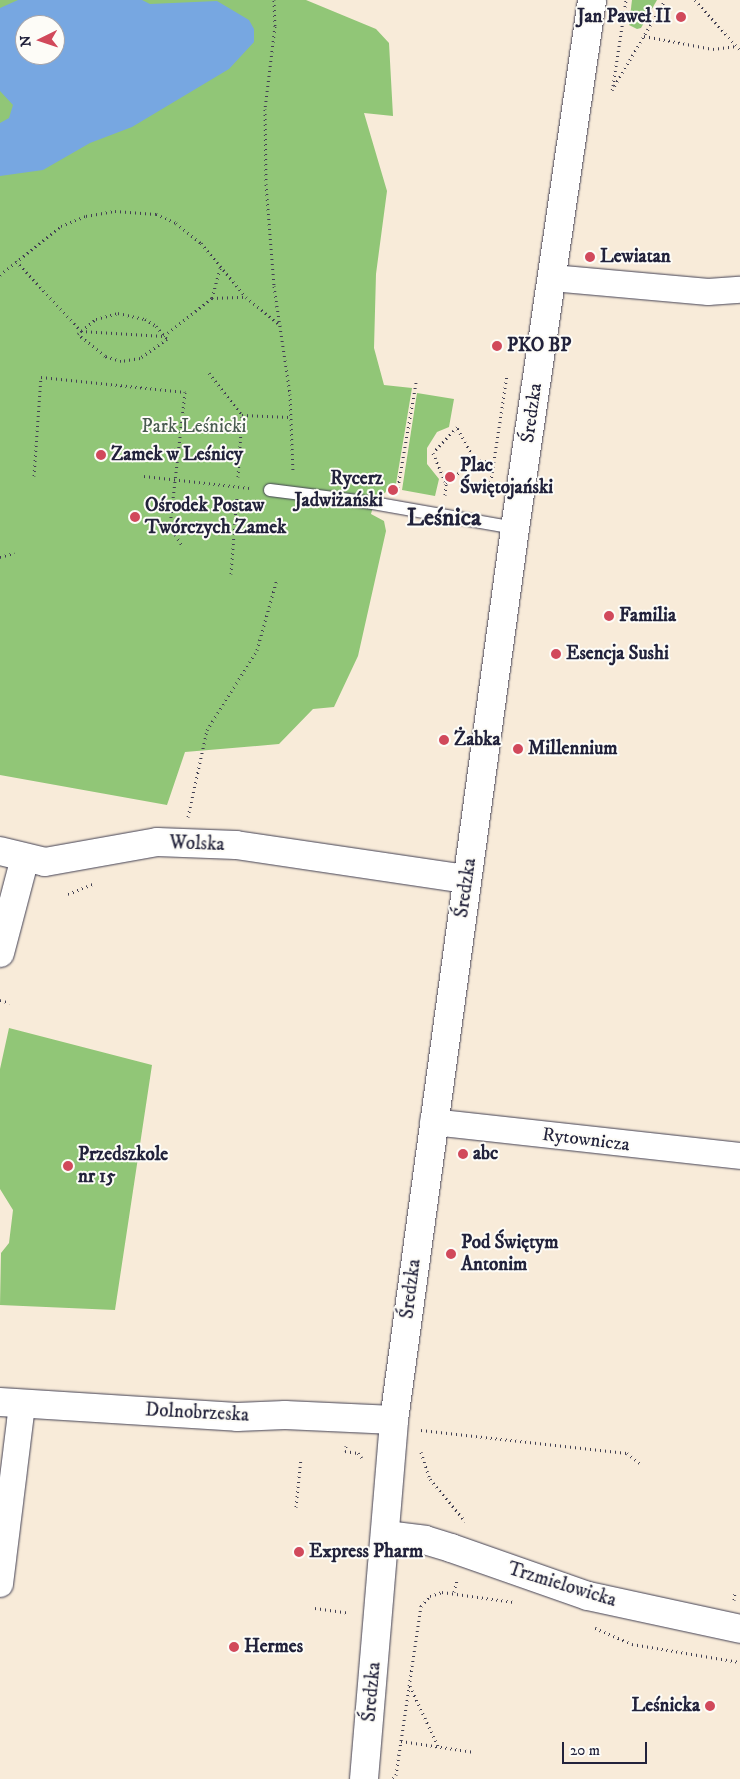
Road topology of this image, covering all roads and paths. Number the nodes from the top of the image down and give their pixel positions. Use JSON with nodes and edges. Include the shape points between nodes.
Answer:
{"nodes":[{"id":1,"x":274,"y":0,"type":"edge"},
{"id":2,"x":592,"y":0,"type":"edge"},
{"id":3,"x":626,"y":0,"type":"edge"},
{"id":4,"x":665,"y":0,"type":"edge"},
{"id":5,"x":695,"y":0,"type":"edge"},
{"id":6,"x":644,"y":36,"type":"junction"},
{"id":7,"x":736,"y":46,"type":"junction"},
{"id":8,"x":740,"y":50,"type":"edge"},
{"id":9,"x":16,"y":261,"type":"junction"},
{"id":10,"x":220,"y":268,"type":"junction"},
{"id":11,"x":0,"y":275,"type":"edge"},
{"id":12,"x":552,"y":278,"type":"junction"},
{"id":13,"x":740,"y":290,"type":"edge"},
{"id":14,"x":246,"y":297,"type":"junction"},
{"id":15,"x":212,"y":298,"type":"junction"},
{"id":16,"x":281,"y":326,"type":"junction"},
{"id":17,"x":81,"y":331,"type":"junction"},
{"id":18,"x":164,"y":336,"type":"junction"},
{"id":19,"x":209,"y":372,"type":"dead end"},
{"id":20,"x":416,"y":383,"type":"dead end"},
{"id":21,"x":242,"y":415,"type":"junction"},
{"id":22,"x":290,"y":417,"type":"junction"},
{"id":23,"x":475,"y":460,"type":"junction"},
{"id":24,"x":493,"y":462,"type":"dead end"},
{"id":25,"x":34,"y":476,"type":"dead end"},
{"id":26,"x":144,"y":476,"type":"dead end"},
{"id":27,"x":238,"y":476,"type":"dead end"},
{"id":28,"x":175,"y":480,"type":"junction"},
{"id":29,"x":446,"y":484,"type":"junction"},
{"id":30,"x":270,"y":490,"type":"joint"},
{"id":31,"x":295,"y":493,"type":"junction"},
{"id":32,"x":237,"y":494,"type":"dead end"},
{"id":33,"x":394,"y":507,"type":"junction"},
{"id":34,"x":442,"y":516,"type":"junction"},
{"id":35,"x":515,"y":528,"type":"junction"},
{"id":36,"x":182,"y":545,"type":"dead end"},
{"id":37,"x":14,"y":553,"type":"dead end"},
{"id":38,"x":0,"y":558,"type":"edge"},
{"id":39,"x":231,"y":574,"type":"dead end"},
{"id":40,"x":277,"y":579,"type":"dead end"},
{"id":41,"x":187,"y":843,"type":"junction"},
{"id":42,"x":13,"y":854,"type":"edge"},
{"id":43,"x":467,"y":879,"type":"junction"},
{"id":44,"x":0,"y":953,"type":"edge"},
{"id":45,"x":0,"y":1000,"type":"edge"},
{"id":46,"x":10,"y":1003,"type":"dead end"},
{"id":47,"x":433,"y":1122,"type":"junction"},
{"id":48,"x":740,"y":1156,"type":"edge"},
{"id":49,"x":11,"y":1403,"type":"edge"},
{"id":50,"x":406,"y":1425,"type":"junction"},
{"id":51,"x":346,"y":1451,"type":"dead end"},
{"id":52,"x":301,"y":1458,"type":"dead end"},
{"id":53,"x":364,"y":1460,"type":"dead end"},
{"id":54,"x":642,"y":1464,"type":"dead end"},
{"id":55,"x":425,"y":1468,"type":"dead end"},
{"id":56,"x":296,"y":1507,"type":"dead end"},
{"id":57,"x":467,"y":1522,"type":"dead end"},
{"id":58,"x":386,"y":1535,"type":"junction"},
{"id":59,"x":0,"y":1584,"type":"edge"},
{"id":60,"x":454,"y":1592,"type":"dead end"},
{"id":61,"x":315,"y":1608,"type":"dead end"},
{"id":62,"x":352,"y":1613,"type":"dead end"},
{"id":63,"x":740,"y":1629,"type":"edge"},
{"id":64,"x":410,"y":1684,"type":"junction"},
{"id":65,"x":401,"y":1740,"type":"junction"},
{"id":66,"x":439,"y":1746,"type":"junction"},
{"id":67,"x":474,"y":1752,"type":"dead end"},
{"id":68,"x":396,"y":1775,"type":"dead end"},
{"id":69,"x":364,"y":1779,"type":"edge"}],
"edges":[{"from":1,"to":16,"type":"path","via":[[275,26],[265,108],[266,184]]},
{"from":2,"to":12,"type":"main road","name":"Średzka"},
{"from":3,"to":6,"type":"path","via":[[612,90]]},
{"from":4,"to":6,"type":"path"},
{"from":5,"to":7,"type":"path"},
{"from":6,"to":7,"type":"path","via":[[713,50]]},
{"from":7,"to":8,"type":"path"},
{"from":9,"to":10,"type":"path","via":[[70,222],[86,216],[136,212],[156,214],[176,223],[201,244]]},
{"from":9,"to":11,"type":"path"},
{"from":9,"to":17,"type":"path"},
{"from":10,"to":14,"type":"path"},
{"from":10,"to":15,"type":"path"},
{"from":12,"to":13,"type":"street","via":[[708,292]]},
{"from":12,"to":35,"type":"main road","name":"Średzka"},
{"from":14,"to":15,"type":"path"},
{"from":14,"to":16,"type":"path"},
{"from":15,"to":18,"type":"path"},
{"from":16,"to":22,"type":"path"},
{"from":17,"to":18,"type":"path"},
{"from":17,"to":18,"type":"path","via":[[96,319],[124,314],[145,319]]},
{"from":17,"to":18,"type":"path","via":[[78,334],[100,352],[120,361],[140,358],[167,339]]},
{"from":19,"to":21,"type":"path"},
{"from":20,"to":33,"type":"path"},
{"from":21,"to":22,"type":"path"},
{"from":21,"to":27,"type":"path"},
{"from":22,"to":31,"type":"path"},
{"from":23,"to":24,"type":"path"},
{"from":23,"to":29,"type":"path"},
{"from":23,"to":29,"type":"path","via":[[457,427],[433,453]]},
{"from":25,"to":28,"type":"path","via":[[41,376],[185,392]]},
{"from":26,"to":28,"type":"path"},
{"from":28,"to":30,"type":"path"},
{"from":28,"to":36,"type":"path","via":[[170,526]]},
{"from":29,"to":34,"type":"path"},
{"from":30,"to":31,"type":"lane"},
{"from":31,"to":33,"type":"lane"},
{"from":32,"to":39,"type":"path"},
{"from":33,"to":34,"type":"lane"},
{"from":34,"to":35,"type":"lane"},
{"from":35,"to":43,"type":"main road","name":"Średzka"},
{"from":37,"to":38,"type":"path"},
{"from":40,"to":41,"type":"path","via":[[257,650],[207,730],[187,822]]},
{"from":41,"to":42,"type":"main road","name":"Wolska","via":[[157,842],[45,862]]},
{"from":41,"to":43,"type":"main road","name":"Wolska","via":[[236,845]]},
{"from":42,"to":44,"type":"main road","name":"Wolska"},
{"from":43,"to":47,"type":"main road","name":"Średzka"},
{"from":45,"to":46,"type":"path"},
{"from":47,"to":48,"type":"street","name":"Rytownicza"},
{"from":47,"to":50,"type":"main road","name":"Średzka"},
{"from":49,"to":50,"type":"main road","name":"Dolnobrzeska","via":[[237,1417],[285,1415]]},
{"from":49,"to":59,"type":"street"},
{"from":50,"to":54,"type":"path","via":[[627,1453]]},
{"from":50,"to":58,"type":"main road","name":"Średzka"},
{"from":51,"to":53,"type":"path","via":[[358,1453]]},
{"from":52,"to":56,"type":"path"},
{"from":55,"to":57,"type":"path","via":[[444,1498]]},
{"from":58,"to":63,"type":"main road","name":"Trzmielowicka","via":[[442,1545],[588,1596]]},
{"from":58,"to":69,"type":"main road","name":"Średzka"},
{"from":60,"to":64,"type":"path","via":[[430,1596],[421,1606]]},
{"from":61,"to":62,"type":"path"},
{"from":64,"to":65,"type":"path"},
{"from":64,"to":66,"type":"path"},
{"from":65,"to":66,"type":"path"},
{"from":65,"to":68,"type":"path"},
{"from":66,"to":67,"type":"path"}]}
